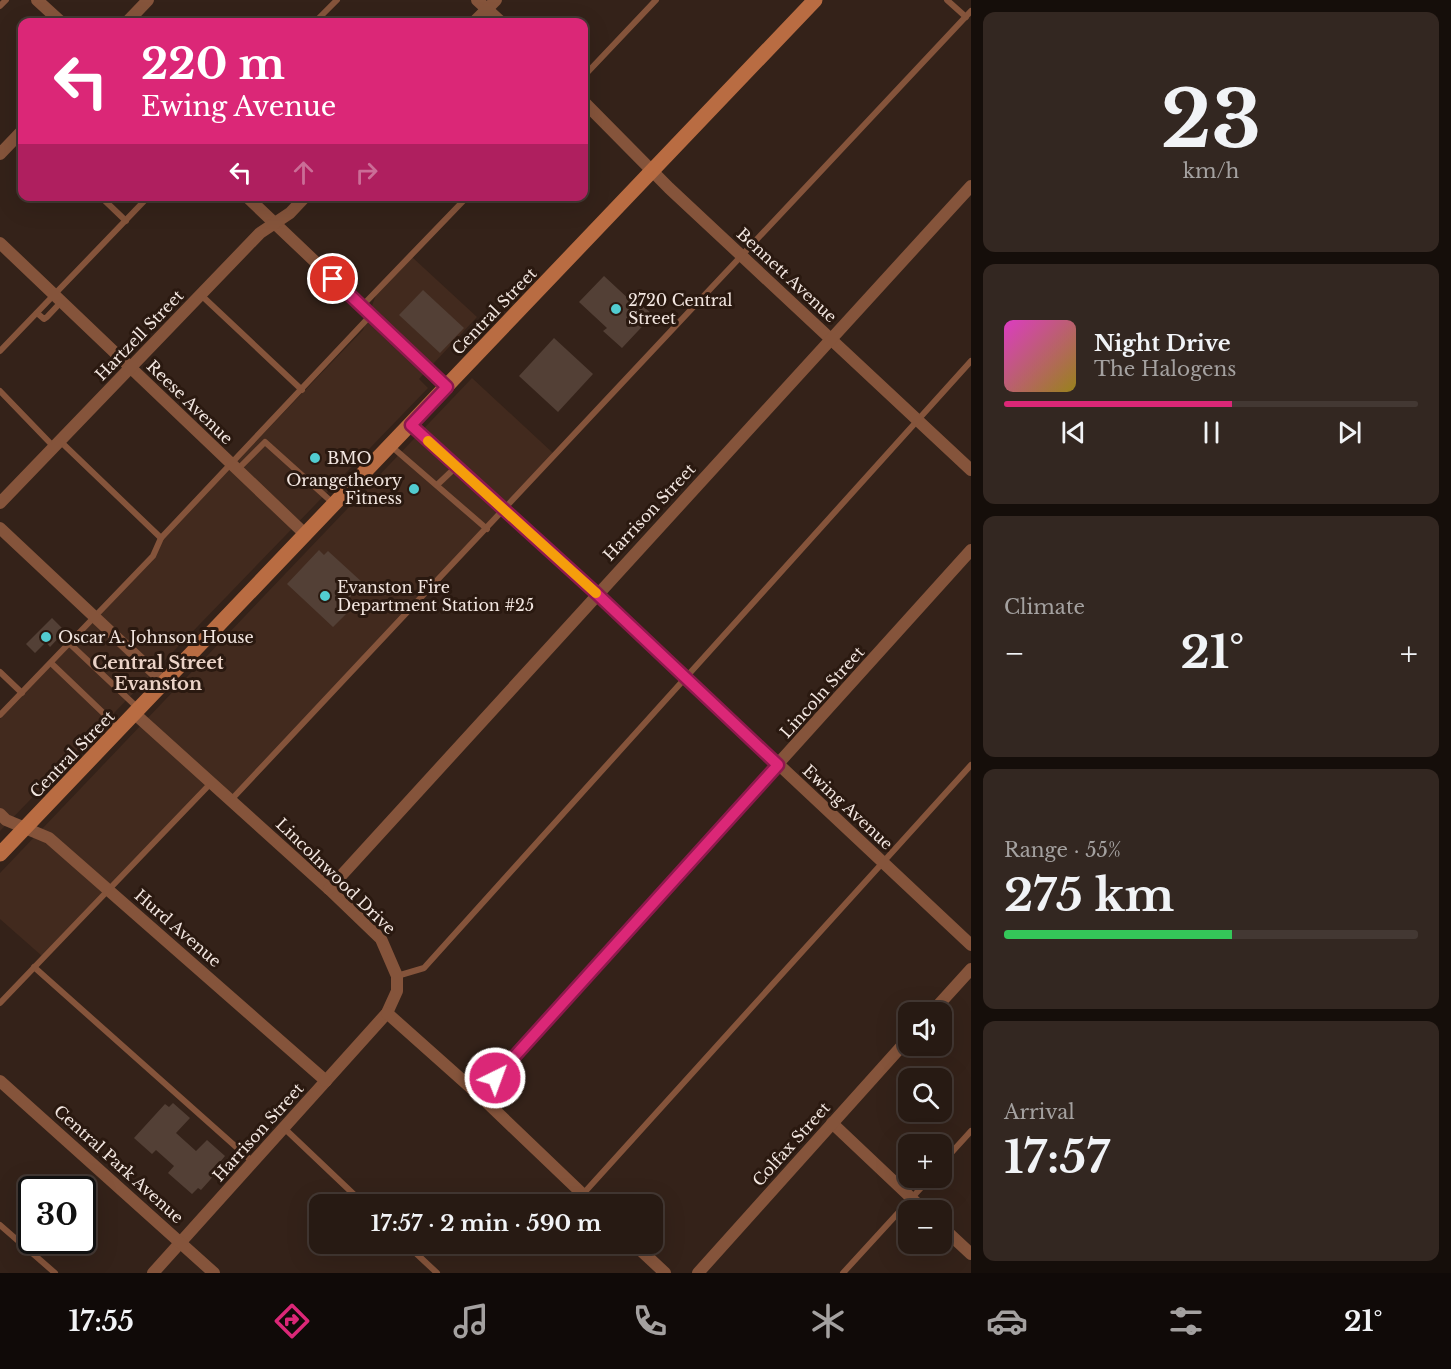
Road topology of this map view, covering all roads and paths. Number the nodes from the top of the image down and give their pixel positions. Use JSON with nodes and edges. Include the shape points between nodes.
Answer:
{"nodes":[{"id":1,"x":6,"y":0,"type":"edge"},
{"id":2,"x":38,"y":0,"type":"edge"},
{"id":3,"x":148,"y":0,"type":"edge"},
{"id":4,"x":337,"y":0,"type":"edge"},
{"id":5,"x":477,"y":0,"type":"edge"},
{"id":6,"x":656,"y":0,"type":"edge"},
{"id":7,"x":815,"y":0,"type":"edge"},
{"id":8,"x":948,"y":0,"type":"edge"},
{"id":9,"x":491,"y":5,"type":"edge"},
{"id":10,"x":0,"y":6,"type":"edge"},
{"id":11,"x":968,"y":14,"type":"edge"},
{"id":12,"x":57,"y":18,"type":"edge"},
{"id":13,"x":131,"y":18,"type":"edge"},
{"id":14,"x":319,"y":18,"type":"edge"},
{"id":15,"x":478,"y":18,"type":"edge"},
{"id":16,"x":499,"y":18,"type":"edge"},
{"id":17,"x":588,"y":72,"type":"edge"},
{"id":18,"x":588,"y":106,"type":"edge"},
{"id":19,"x":18,"y":135,"type":"edge"},
{"id":20,"x":0,"y":154,"type":"edge"},
{"id":21,"x":653,"y":170,"type":"junction"},
{"id":22,"x":971,"y":186,"type":"edge"},
{"id":23,"x":105,"y":201,"type":"edge"},
{"id":24,"x":144,"y":201,"type":"edge"},
{"id":25,"x":251,"y":201,"type":"edge"},
{"id":26,"x":301,"y":201,"type":"edge"},
{"id":27,"x":464,"y":201,"type":"edge"},
{"id":28,"x":126,"y":221,"type":"junction"},
{"id":29,"x":274,"y":224,"type":"junction"},
{"id":30,"x":0,"y":243,"type":"edge"},
{"id":31,"x":742,"y":256,"type":"junction"},
{"id":32,"x":201,"y":295,"type":"junction"},
{"id":33,"x":59,"y":298,"type":"junction"},
{"id":34,"x":366,"y":311,"type":"junction"},
{"id":35,"x":831,"y":339,"type":"junction"},
{"id":36,"x":0,"y":351,"type":"edge"},
{"id":37,"x":971,"y":361,"type":"edge"},
{"id":38,"x":130,"y":368,"type":"junction"},
{"id":39,"x":447,"y":387,"type":"junction"},
{"id":40,"x":302,"y":390,"type":"junction"},
{"id":41,"x":0,"y":391,"type":"edge"},
{"id":42,"x":918,"y":420,"type":"junction"},
{"id":43,"x":411,"y":425,"type":"junction"},
{"id":44,"x":57,"y":444,"type":"junction"},
{"id":45,"x":391,"y":446,"type":"junction"},
{"id":46,"x":456,"y":466,"type":"junction"},
{"id":47,"x":234,"y":467,"type":"junction"},
{"id":48,"x":971,"y":470,"type":"edge"},
{"id":49,"x":437,"y":485,"type":"junction"},
{"id":50,"x":0,"y":503,"type":"edge"},
{"id":51,"x":335,"y":504,"type":"junction"},
{"id":52,"x":504,"y":510,"type":"junction"},
{"id":53,"x":0,"y":528,"type":"edge"},
{"id":54,"x":487,"y":529,"type":"junction"},
{"id":55,"x":306,"y":535,"type":"junction"},
{"id":56,"x":162,"y":538,"type":"junction"},
{"id":57,"x":971,"y":550,"type":"edge"},
{"id":58,"x":596,"y":593,"type":"junction"},
{"id":59,"x":94,"y":617,"type":"junction"},
{"id":60,"x":69,"y":644,"type":"junction"},
{"id":61,"x":51,"y":663,"type":"junction"},
{"id":62,"x":0,"y":672,"type":"edge"},
{"id":63,"x":687,"y":679,"type":"junction"},
{"id":64,"x":165,"y":683,"type":"junction"},
{"id":65,"x":22,"y":693,"type":"junction"},
{"id":66,"x":137,"y":712,"type":"junction"},
{"id":67,"x":0,"y":715,"type":"edge"},
{"id":68,"x":121,"y":729,"type":"junction"},
{"id":69,"x":778,"y":765,"type":"junction"},
{"id":70,"x":971,"y":765,"type":"edge"},
{"id":71,"x":211,"y":783,"type":"junction"},
{"id":72,"x":231,"y":801,"type":"junction"},
{"id":73,"x":0,"y":814,"type":"edge"},
{"id":74,"x":25,"y":828,"type":"junction"},
{"id":75,"x":0,"y":854,"type":"edge"},
{"id":76,"x":882,"y":861,"type":"junction"},
{"id":77,"x":109,"y":889,"type":"junction"},
{"id":78,"x":329,"y":889,"type":"junction"},
{"id":79,"x":971,"y":945,"type":"edge"},
{"id":80,"x":34,"y":967,"type":"junction"},
{"id":81,"x":971,"y":969,"type":"edge"},
{"id":82,"x":397,"y":976,"type":"junction"},
{"id":83,"x":941,"y":1002,"type":"edge"},
{"id":84,"x":0,"y":1003,"type":"edge"},
{"id":85,"x":387,"y":1013,"type":"junction"},
{"id":86,"x":898,"y":1050,"type":"edge"},
{"id":87,"x":0,"y":1081,"type":"edge"},
{"id":88,"x":326,"y":1081,"type":"junction"},
{"id":89,"x":479,"y":1095,"type":"junction"},
{"id":90,"x":832,"y":1123,"type":"junction"},
{"id":91,"x":284,"y":1128,"type":"junction"},
{"id":92,"x":971,"y":1131,"type":"edge"},
{"id":93,"x":952,"y":1153,"type":"edge"},
{"id":94,"x":253,"y":1162,"type":"junction"},
{"id":95,"x":920,"y":1188,"type":"edge"},
{"id":96,"x":353,"y":1194,"type":"edge"},
{"id":97,"x":582,"y":1194,"type":"edge"},
{"id":98,"x":584,"y":1194,"type":"edge"},
{"id":99,"x":911,"y":1198,"type":"junction"},
{"id":100,"x":0,"y":1225,"type":"edge"},
{"id":101,"x":952,"y":1236,"type":"edge"},
{"id":102,"x":182,"y":1242,"type":"junction"},
{"id":103,"x":417,"y":1254,"type":"edge"},
{"id":104,"x":644,"y":1254,"type":"edge"},
{"id":105,"x":971,"y":1254,"type":"edge"},
{"id":106,"x":55,"y":1273,"type":"edge"},
{"id":107,"x":153,"y":1273,"type":"edge"},
{"id":108,"x":214,"y":1273,"type":"edge"},
{"id":109,"x":437,"y":1273,"type":"edge"},
{"id":110,"x":664,"y":1273,"type":"edge"},
{"id":111,"x":698,"y":1273,"type":"edge"},
{"id":112,"x":843,"y":1273,"type":"edge"}],
"edges":[{"from":1,"to":10,"type":"lane"},
{"from":2,"to":12,"type":"street"},
{"from":3,"to":13,"type":"street"},
{"from":4,"to":14,"type":"lane"},
{"from":5,"to":9,"type":"street"},
{"from":6,"to":17,"type":"lane"},
{"from":7,"to":21,"type":"main road","name":"Central Street"},
{"from":8,"to":11,"type":"lane"},
{"from":9,"to":15,"type":"street"},
{"from":9,"to":16,"type":"street"},
{"from":11,"to":31,"type":"lane"},
{"from":18,"to":21,"type":"street","name":"Bennett Avenue"},
{"from":19,"to":20,"type":"street"},
{"from":21,"to":31,"type":"street","name":"Bennett Avenue"},
{"from":21,"to":39,"type":"main road","name":"Central Street"},
{"from":22,"to":35,"type":"street","name":"Harrison Street"},
{"from":23,"to":28,"type":"lane"},
{"from":24,"to":28,"type":"lane"},
{"from":25,"to":29,"type":"street"},
{"from":26,"to":29,"type":"street","name":"Hartzell Street"},
{"from":27,"to":34,"type":"lane"},
{"from":28,"to":33,"type":"lane"},
{"from":29,"to":32,"type":"street","name":"Hartzell Street","via":[[260,233]]},
{"from":29,"to":34,"type":"street"},
{"from":30,"to":33,"type":"street","name":"Reese Avenue"},
{"from":31,"to":35,"type":"street","name":"Bennett Avenue"},
{"from":31,"to":52,"type":"lane"},
{"from":32,"to":38,"type":"street","name":"Hartzell Street"},
{"from":32,"to":40,"type":"lane"},
{"from":33,"to":36,"type":"lane","via":[[37,313]]},
{"from":33,"to":38,"type":"street","name":"Reese Avenue"},
{"from":34,"to":39,"type":"street"},
{"from":34,"to":40,"type":"lane"},
{"from":35,"to":42,"type":"street","name":"Bennett Avenue"},
{"from":35,"to":58,"type":"street","name":"Harrison Street"},
{"from":37,"to":42,"type":"lane"},
{"from":38,"to":44,"type":"street","name":"Hartzell Street"},
{"from":38,"to":47,"type":"street","name":"Reese Avenue"},
{"from":39,"to":43,"type":"main road","name":"Central Street"},
{"from":40,"to":47,"type":"lane"},
{"from":41,"to":44,"type":"lane"},
{"from":42,"to":48,"type":"street","name":"Bennett Avenue"},
{"from":42,"to":63,"type":"lane"},
{"from":43,"to":45,"type":"main road","name":"Central Street"},
{"from":43,"to":46,"type":"street","name":"Ewing Avenue"},
{"from":44,"to":50,"type":"street","name":"Hartzell Street"},
{"from":44,"to":56,"type":"lane"},
{"from":45,"to":49,"type":"lane"},
{"from":45,"to":51,"type":"main road","name":"Central Street"},
{"from":46,"to":49,"type":"lane"},
{"from":46,"to":52,"type":"street","name":"Ewing Avenue"},
{"from":47,"to":51,"type":"lane","via":[[265,442]]},
{"from":47,"to":55,"type":"street","name":"Reese Avenue"},
{"from":47,"to":56,"type":"lane"},
{"from":49,"to":54,"type":"lane"},
{"from":51,"to":55,"type":"main road","name":"Central Street"},
{"from":52,"to":54,"type":"lane"},
{"from":52,"to":58,"type":"street","name":"Ewing Avenue"},
{"from":53,"to":59,"type":"street"},
{"from":54,"to":72,"type":"lane"},
{"from":55,"to":64,"type":"main road","name":"Central Street"},
{"from":56,"to":59,"type":"lane","via":[[153,556]]},
{"from":57,"to":69,"type":"street","name":"Lincoln Street"},
{"from":58,"to":63,"type":"street","name":"Ewing Avenue"},
{"from":58,"to":78,"type":"street","name":"Harrison Street"},
{"from":59,"to":60,"type":"lane"},
{"from":59,"to":64,"type":"street"},
{"from":60,"to":61,"type":"lane"},
{"from":60,"to":66,"type":"lane"},
{"from":61,"to":65,"type":"lane"},
{"from":61,"to":68,"type":"lane"},
{"from":62,"to":65,"type":"lane"},
{"from":63,"to":69,"type":"street","name":"Ewing Avenue"},
{"from":63,"to":82,"type":"lane","via":[[424,968]]},
{"from":64,"to":66,"type":"main road","name":"Central Street"},
{"from":65,"to":67,"type":"lane"},
{"from":66,"to":68,"type":"main road","name":"Central Street"},
{"from":66,"to":71,"type":"street","name":"Lincolnwood Drive"},
{"from":68,"to":74,"type":"main road","name":"Central Street"},
{"from":69,"to":76,"type":"street","name":"Ewing Avenue"},
{"from":69,"to":89,"type":"street","name":"Lincoln Street"},
{"from":70,"to":76,"type":"lane"},
{"from":71,"to":72,"type":"street","name":"Lincolnwood Drive"},
{"from":71,"to":77,"type":"lane"},
{"from":72,"to":78,"type":"street","name":"Lincolnwood Drive"},
{"from":73,"to":74,"type":"street","name":"Hurd Avenue"},
{"from":74,"to":75,"type":"main road","name":"Central Street"},
{"from":74,"to":77,"type":"street","name":"Hurd Avenue","via":[[49,838]]},
{"from":76,"to":79,"type":"street","name":"Ewing Avenue"},
{"from":76,"to":98,"type":"lane"},
{"from":77,"to":80,"type":"lane"},
{"from":77,"to":88,"type":"street","name":"Hurd Avenue"},
{"from":78,"to":82,"type":"street","name":"Lincolnwood Drive","via":[[381,939]]},
{"from":80,"to":84,"type":"lane"},
{"from":80,"to":94,"type":"lane"},
{"from":81,"to":83,"type":"street"},
{"from":82,"to":85,"type":"street","via":[[397,991]]},
{"from":85,"to":88,"type":"street","name":"Harrison Street"},
{"from":85,"to":89,"type":"street"},
{"from":86,"to":90,"type":"street","name":"Colfax Street"},
{"from":87,"to":102,"type":"street","name":"Central Park Avenue"},
{"from":88,"to":91,"type":"street","name":"Harrison Street"},
{"from":89,"to":97,"type":"street"},
{"from":90,"to":99,"type":"street"},
{"from":90,"to":111,"type":"street","name":"Colfax Street"},
{"from":91,"to":94,"type":"street","name":"Harrison Street"},
{"from":91,"to":96,"type":"lane"},
{"from":92,"to":93,"type":"lane"},
{"from":94,"to":102,"type":"street","name":"Harrison Street"},
{"from":95,"to":99,"type":"lane"},
{"from":99,"to":112,"type":"lane"},
{"from":100,"to":106,"type":"lane"},
{"from":101,"to":105,"type":"street"},
{"from":102,"to":107,"type":"street","name":"Harrison Street"},
{"from":102,"to":108,"type":"street","name":"Central Park Avenue"},
{"from":103,"to":109,"type":"lane"},
{"from":104,"to":110,"type":"street"}]}
